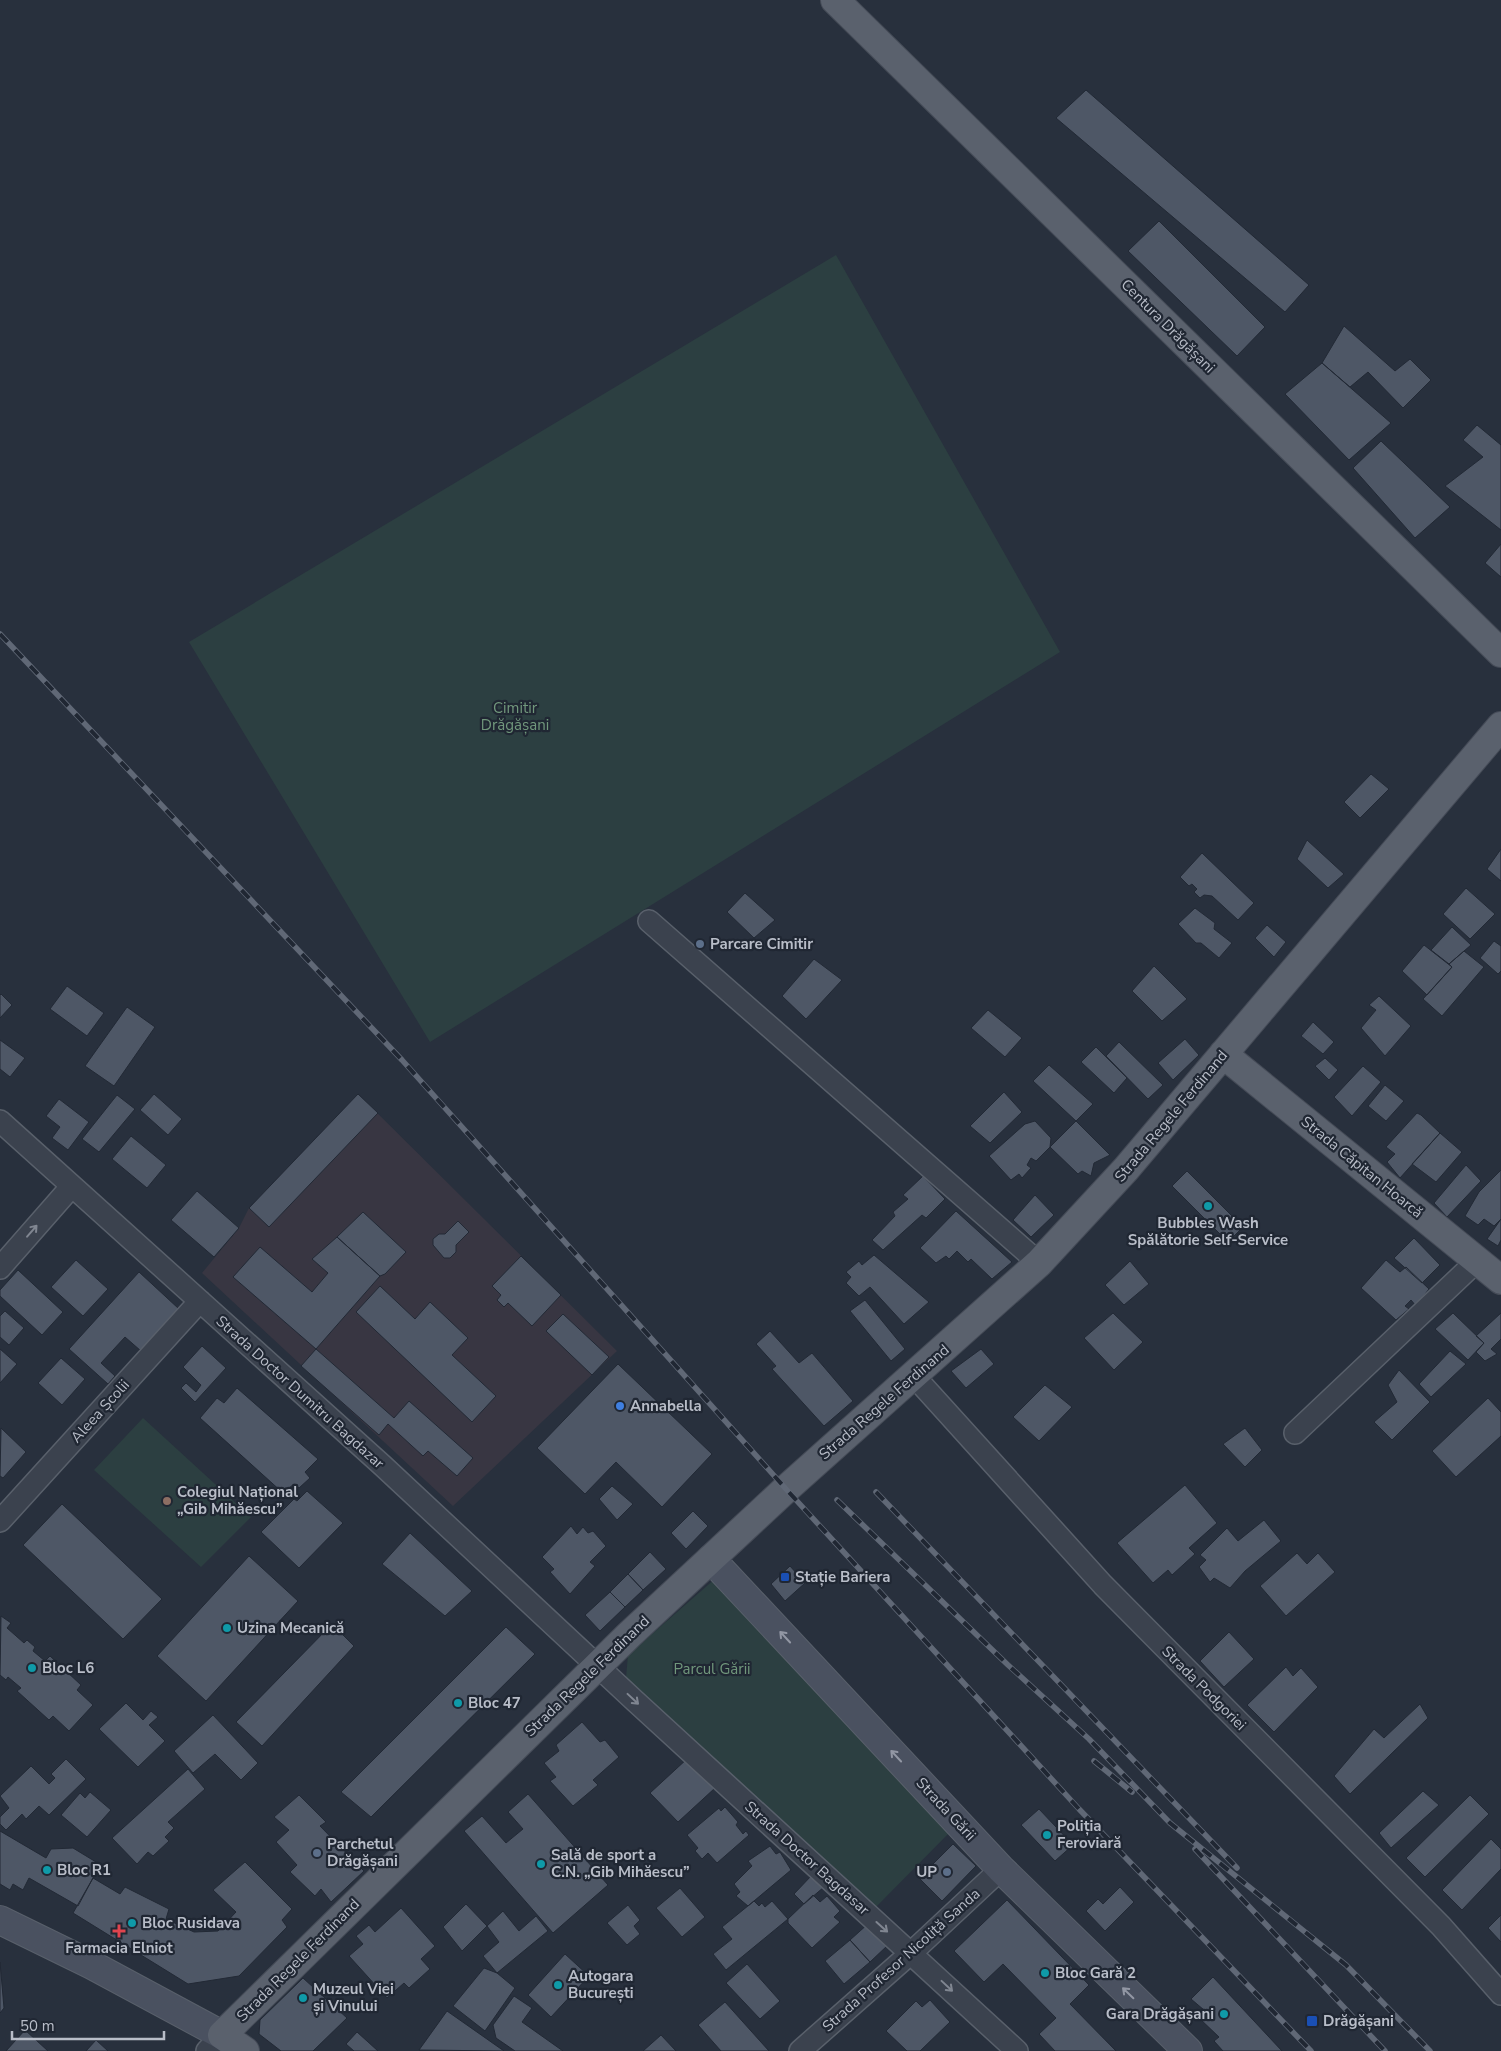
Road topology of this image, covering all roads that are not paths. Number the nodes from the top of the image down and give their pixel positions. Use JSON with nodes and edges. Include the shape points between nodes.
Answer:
{"nodes":[{"id":1,"x":835,"y":0,"type":"edge"},
{"id":2,"x":1501,"y":653,"type":"edge"},
{"id":3,"x":1501,"y":726,"type":"edge"},
{"id":4,"x":649,"y":921,"type":"dead end"},
{"id":5,"x":1222,"y":1054,"type":"junction"},
{"id":6,"x":0,"y":1121,"type":"edge"},
{"id":7,"x":71,"y":1187,"type":"junction"},
{"id":8,"x":1478,"y":1260,"type":"junction"},
{"id":9,"x":1039,"y":1263,"type":"junction"},
{"id":10,"x":0,"y":1268,"type":"edge"},
{"id":11,"x":1501,"y":1280,"type":"edge"},
{"id":12,"x":200,"y":1301,"type":"junction"},
{"id":13,"x":914,"y":1376,"type":"junction"},
{"id":14,"x":1295,"y":1433,"type":"dead end"},
{"id":15,"x":0,"y":1521,"type":"edge"},
{"id":16,"x":711,"y":1559,"type":"junction"},
{"id":17,"x":597,"y":1666,"type":"junction"},
{"id":18,"x":1001,"y":1869,"type":"junction"},
{"id":19,"x":0,"y":1920,"type":"edge"},
{"id":20,"x":911,"y":1953,"type":"junction"},
{"id":21,"x":1501,"y":1994,"type":"edge"},
{"id":22,"x":215,"y":2043,"type":"edge"},
{"id":23,"x":245,"y":2051,"type":"edge"},
{"id":24,"x":800,"y":2051,"type":"edge"},
{"id":25,"x":1017,"y":2051,"type":"edge"},
{"id":26,"x":1188,"y":2051,"type":"edge"}],
"edges":[{"from":1,"to":2,"type":"main road","name":"Centura Drăgășani"},
{"from":3,"to":5,"type":"main road","name":"Strada Regele Ferdinand"},
{"from":4,"to":9,"type":"street"},
{"from":5,"to":8,"type":"main road","name":"Strada Căpitan Hoarcă"},
{"from":5,"to":9,"type":"main road","name":"Strada Regele Ferdinand","via":[[1106,1192]]},
{"from":6,"to":7,"type":"street","name":"Strada Doctor Dumitru Bagdazar"},
{"from":10,"to":7,"type":"street","one_way":true},
{"from":7,"to":12,"type":"street","name":"Strada Doctor Dumitru Bagdazar"},
{"from":8,"to":11,"type":"main road","name":"Strada Căpitan Hoarcă"},
{"from":8,"to":14,"type":"street"},
{"from":9,"to":13,"type":"main road","name":"Strada Regele Ferdinand"},
{"from":12,"to":15,"type":"street","name":"Aleea Școlii"},
{"from":12,"to":17,"type":"street","name":"Strada Doctor Dumitru Bagdazar","via":[[382,1464]]},
{"from":13,"to":16,"type":"main road","name":"Strada Regele Ferdinand"},
{"from":13,"to":21,"type":"street","name":"Strada Podgoriei","via":[[1103,1586],[1441,1926]]},
{"from":16,"to":17,"type":"main road","name":"Strada Regele Ferdinand"},
{"from":18,"to":16,"type":"street","name":"Strada Gării","one_way":true},
{"from":17,"to":20,"type":"street","name":"Strada Doctor Bagdasar","one_way":true},
{"from":17,"to":22,"type":"main road","name":"Strada Regele Ferdinand"},
{"from":18,"to":20,"type":"street","name":"Strada Profesor Nicoliță Sanda"},
{"from":26,"to":18,"type":"street","name":"Strada Gării","one_way":true},
{"from":19,"to":22,"type":"street","via":[[92,1965]]},
{"from":20,"to":24,"type":"street","name":"Strada Profesor Nicoliță Sanda"},
{"from":20,"to":25,"type":"street","name":"Strada Doctor Bagdasar","one_way":true},
{"from":22,"to":23,"type":"main road"}]}
